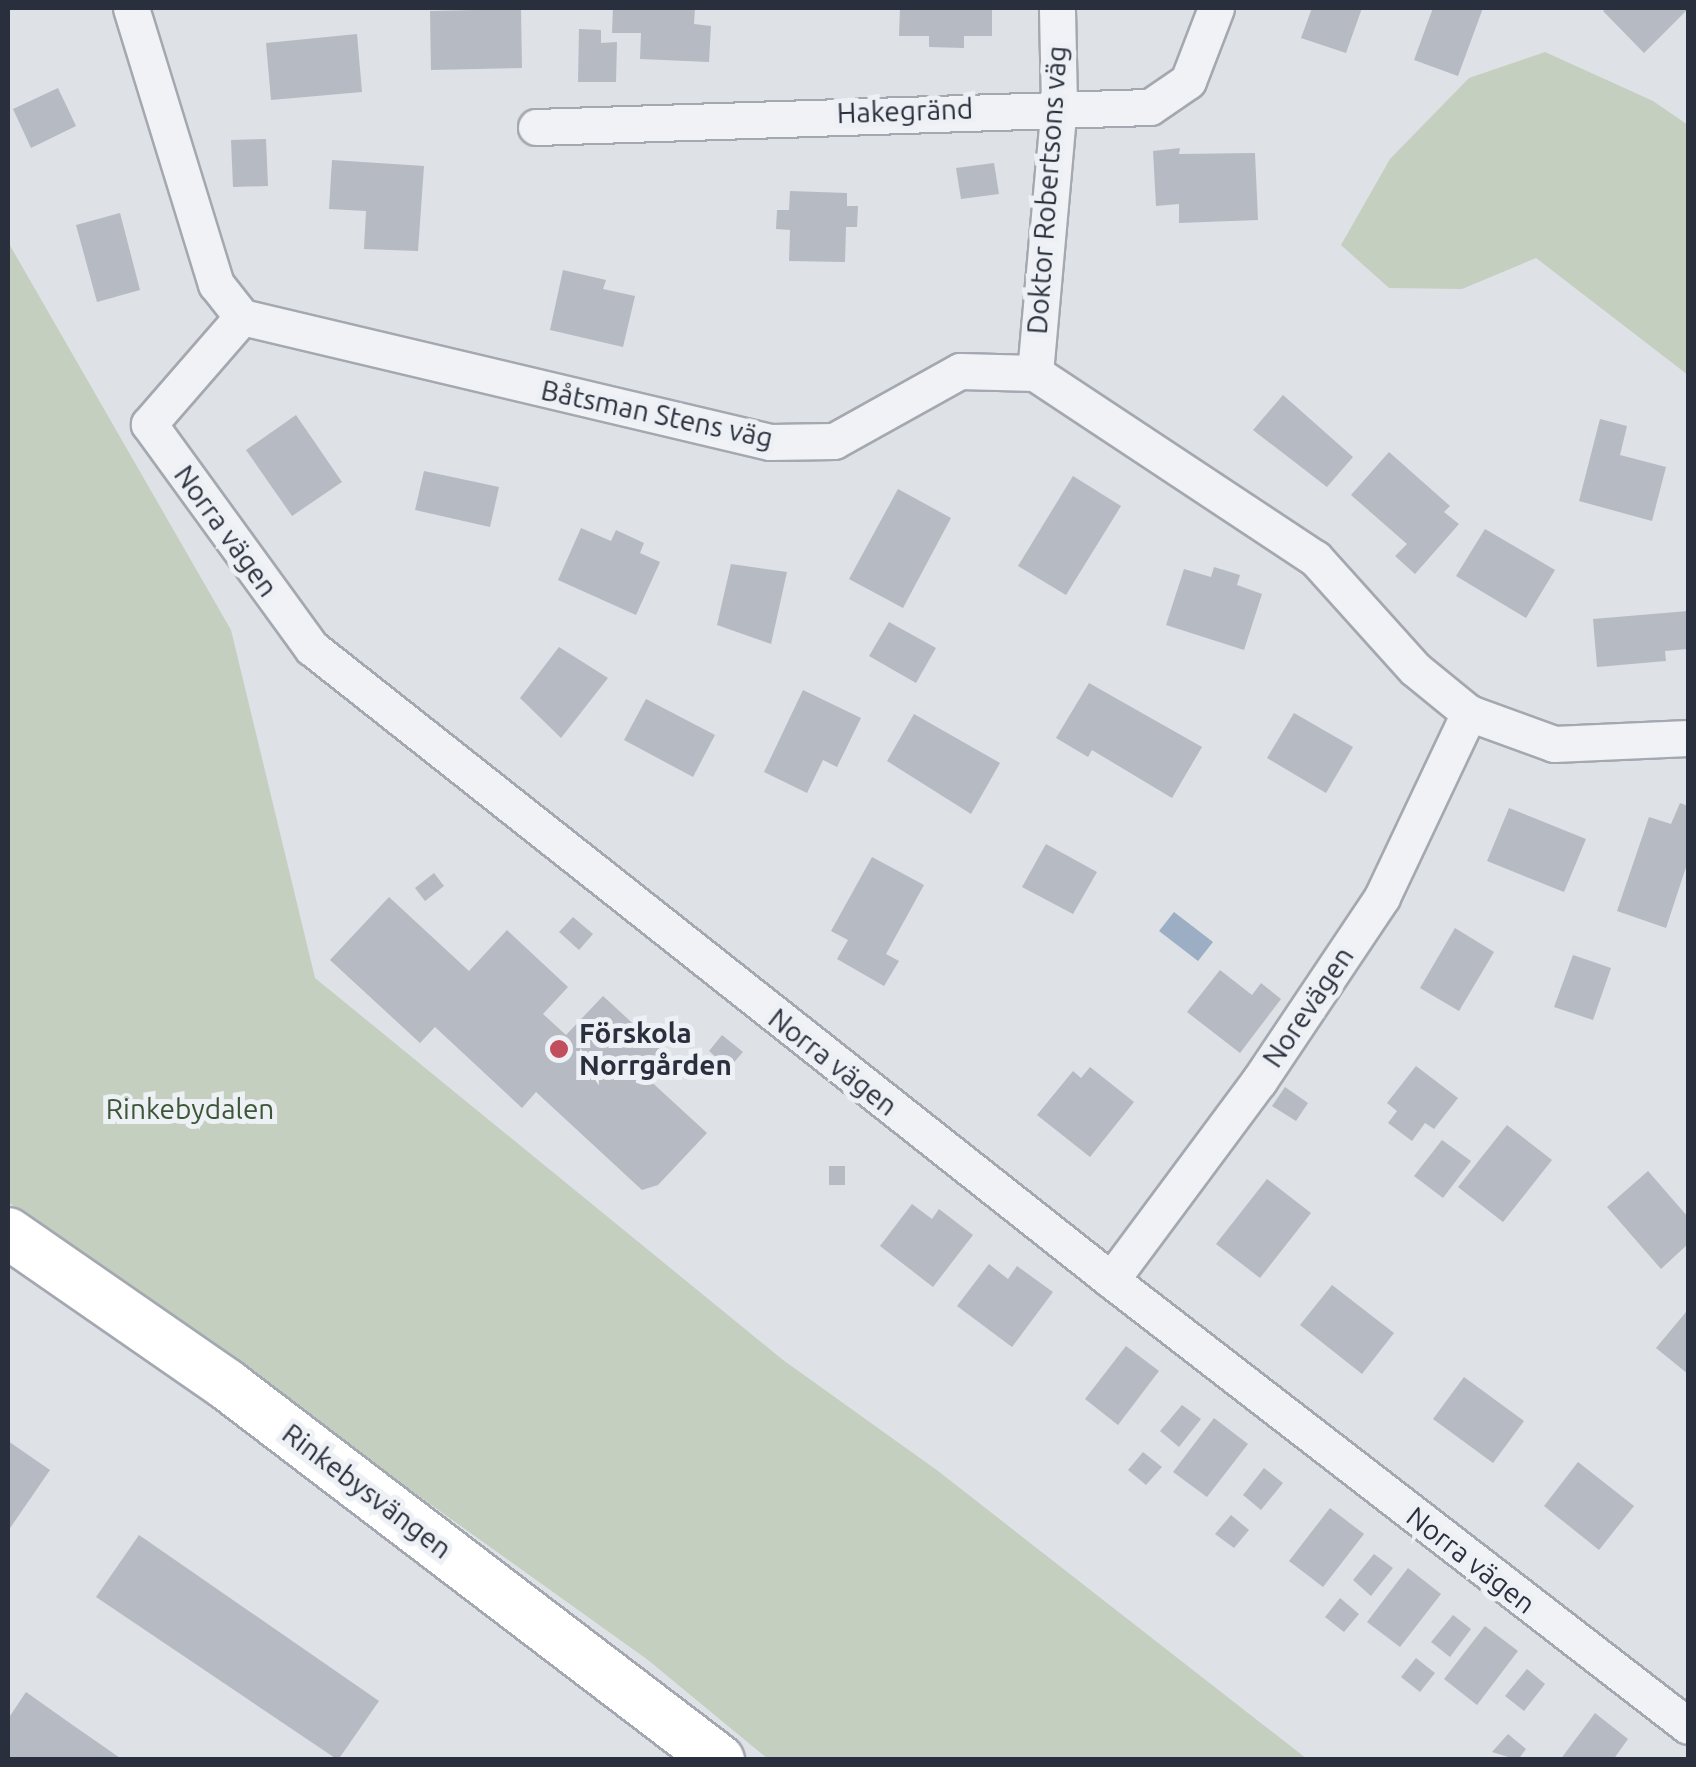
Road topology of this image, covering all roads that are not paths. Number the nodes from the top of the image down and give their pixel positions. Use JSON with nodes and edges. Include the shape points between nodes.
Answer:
{"nodes":[{"id":1,"x":131,"y":8,"type":"edge"},
{"id":2,"x":1057,"y":8,"type":"edge"},
{"id":3,"x":1216,"y":8,"type":"edge"},
{"id":4,"x":1059,"y":105,"type":"junction"},
{"id":5,"x":536,"y":127,"type":"dead end"},
{"id":6,"x":242,"y":317,"type":"junction"},
{"id":7,"x":1035,"y":373,"type":"junction"},
{"id":8,"x":1469,"y":713,"type":"junction"},
{"id":9,"x":1688,"y":738,"type":"edge"},
{"id":10,"x":8,"y":1233,"type":"edge"},
{"id":11,"x":1110,"y":1280,"type":"junction"},
{"id":12,"x":1688,"y":1726,"type":"edge"},
{"id":13,"x":719,"y":1760,"type":"edge"}],
"edges":[{"from":1,"to":6,"type":"street","via":[[216,284]]},
{"from":2,"to":4,"type":"street","name":"Doktor Robertsons väg"},
{"from":3,"to":4,"type":"street","name":"Hakegränd","via":[[1188,81],[1150,107]]},
{"from":4,"to":5,"type":"street","name":"Hakegränd"},
{"from":4,"to":7,"type":"street","name":"Doktor Robertsons väg"},
{"from":6,"to":7,"type":"street","name":"Båtsman Stens väg","via":[[770,442],[834,441],[960,371]]},
{"from":6,"to":11,"type":"street","name":"Norra vägen","via":[[149,424],[312,648]]},
{"from":7,"to":8,"type":"street","via":[[1315,558],[1415,670]]},
{"from":8,"to":9,"type":"street","via":[[1554,744]]},
{"from":8,"to":11,"type":"street","name":"Norevägen","via":[[1382,898],[1259,1080]]},
{"from":10,"to":13,"type":"street","name":"Rinkebysvängen","via":[[226,1384]]},
{"from":11,"to":12,"type":"street","name":"Norra vägen"}]}
